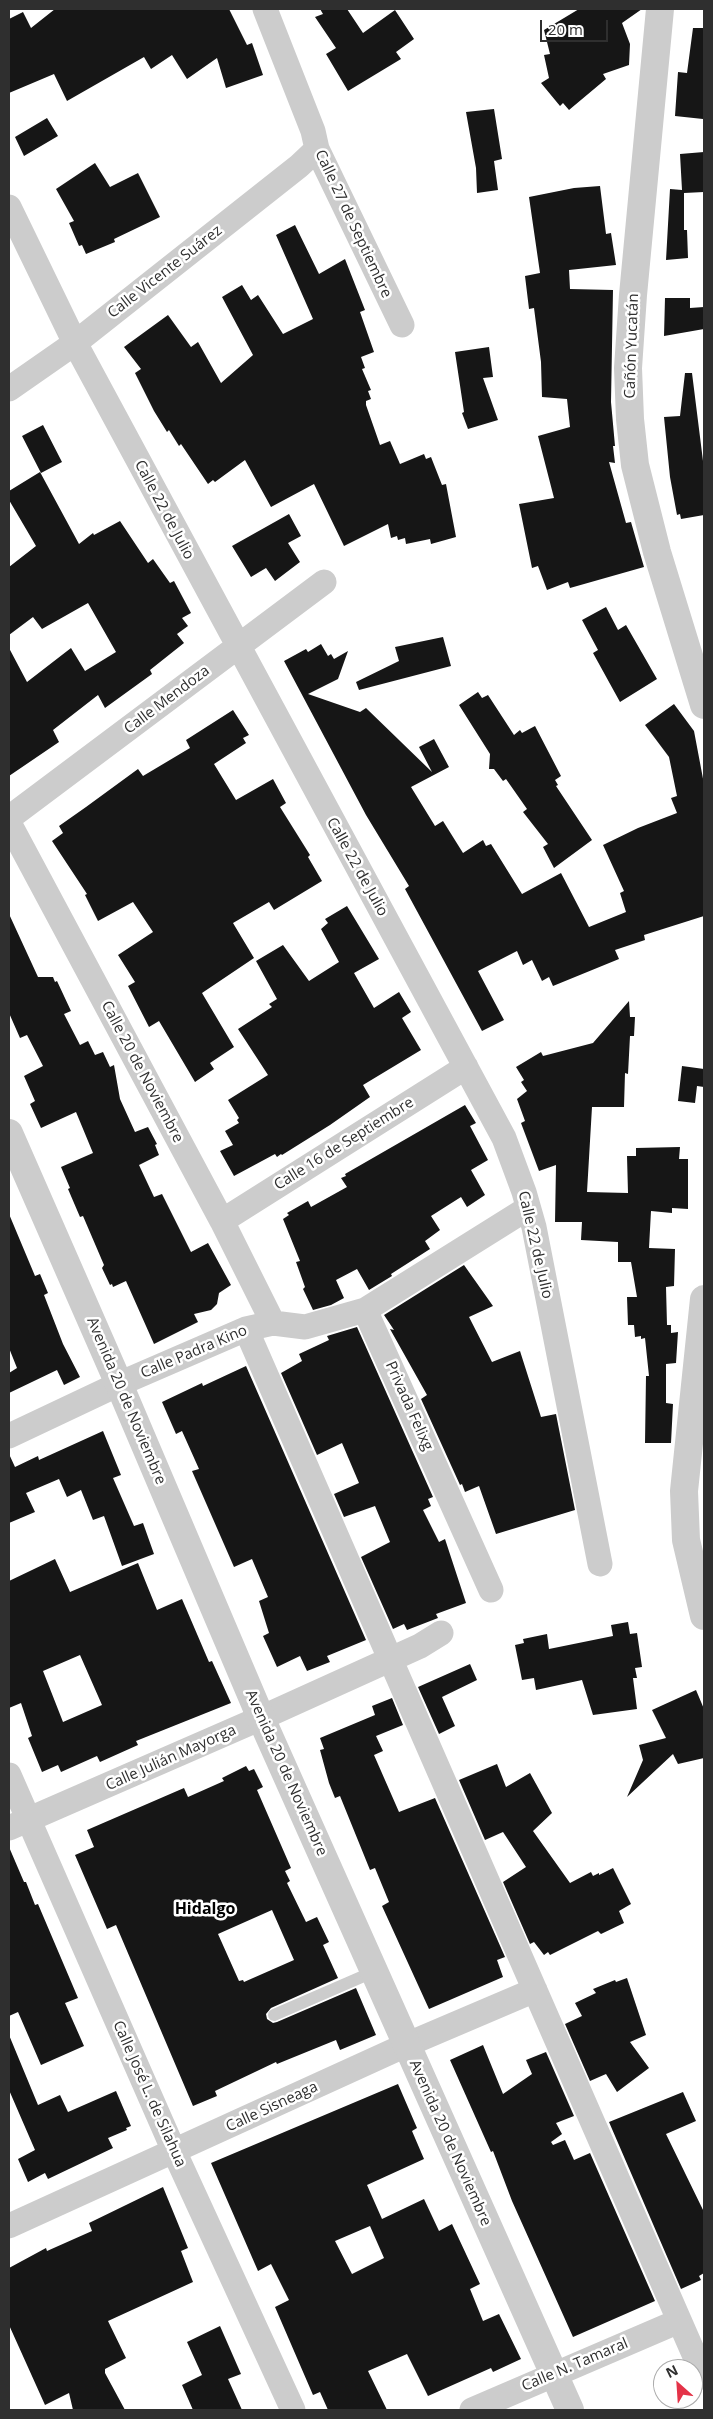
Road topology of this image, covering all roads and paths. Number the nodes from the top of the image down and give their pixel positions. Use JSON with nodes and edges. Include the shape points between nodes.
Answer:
{"nodes":[{"id":1,"x":265,"y":9,"type":"edge"},
{"id":2,"x":660,"y":9,"type":"edge"},
{"id":3,"x":317,"y":149,"type":"junction"},
{"id":4,"x":9,"y":206,"type":"edge"},
{"id":5,"x":402,"y":325,"type":"dead end"},
{"id":6,"x":75,"y":343,"type":"junction"},
{"id":7,"x":9,"y":389,"type":"edge"},
{"id":8,"x":324,"y":582,"type":"dead end"},
{"id":9,"x":237,"y":647,"type":"junction"},
{"id":10,"x":704,"y":705,"type":"edge"},
{"id":11,"x":9,"y":818,"type":"edge"},
{"id":12,"x":9,"y":823,"type":"edge"},
{"id":13,"x":466,"y":1067,"type":"junction"},
{"id":14,"x":9,"y":1133,"type":"edge"},
{"id":15,"x":528,"y":1208,"type":"junction"},
{"id":16,"x":222,"y":1221,"type":"junction"},
{"id":17,"x":704,"y":1299,"type":"edge"},
{"id":18,"x":365,"y":1310,"type":"junction"},
{"id":19,"x":272,"y":1323,"type":"junction"},
{"id":20,"x":246,"y":1328,"type":"junction"},
{"id":21,"x":119,"y":1384,"type":"junction"},
{"id":22,"x":9,"y":1436,"type":"edge"},
{"id":23,"x":600,"y":1564,"type":"dead end"},
{"id":24,"x":491,"y":1590,"type":"dead end"},
{"id":25,"x":704,"y":1616,"type":"edge"},
{"id":26,"x":441,"y":1633,"type":"dead end"},
{"id":27,"x":389,"y":1660,"type":"junction"},
{"id":28,"x":262,"y":1718,"type":"junction"},
{"id":29,"x":9,"y":1775,"type":"edge"},
{"id":30,"x":19,"y":1824,"type":"edge"},
{"id":31,"x":373,"y":1972,"type":"junction"},
{"id":32,"x":535,"y":1990,"type":"junction"},
{"id":33,"x":274,"y":2015,"type":"dead end"},
{"id":34,"x":406,"y":2045,"type":"junction"},
{"id":35,"x":174,"y":2151,"type":"junction"},
{"id":36,"x":9,"y":2226,"type":"edge"},
{"id":37,"x":679,"y":2321,"type":"junction"},
{"id":38,"x":554,"y":2373,"type":"junction"},
{"id":39,"x":704,"y":2377,"type":"edge"},
{"id":40,"x":293,"y":2410,"type":"edge"},
{"id":41,"x":472,"y":2410,"type":"edge"},
{"id":42,"x":570,"y":2410,"type":"edge"}],
"edges":[{"from":1,"to":3,"type":"street","name":"Calle 27 de Septiembre","via":[[313,131]]},
{"from":2,"to":10,"type":"street","name":"Cañón Yucatán","via":[[633,295],[628,368],[630,419],[635,465],[656,552]]},
{"from":3,"to":5,"type":"street","name":"Calle 27 de Septiembre"},
{"from":3,"to":6,"type":"street","name":"Calle Vicente Suárez"},
{"from":4,"to":6,"type":"street","name":"Calle 22 de Julio"},
{"from":6,"to":7,"type":"street","name":"Calle Vicente Suárez"},
{"from":6,"to":9,"type":"street","name":"Calle 22 de Julio"},
{"from":8,"to":9,"type":"street","name":"Calle Mendoza"},
{"from":9,"to":11,"type":"street","name":"Calle Mendoza"},
{"from":9,"to":13,"type":"street","name":"Calle 22 de Julio"},
{"from":12,"to":16,"type":"street","name":"Calle 20 de Noviembre"},
{"from":13,"to":15,"type":"street","name":"Calle 22 de Julio","via":[[504,1138]]},
{"from":13,"to":16,"type":"street","name":"Calle 16 de Septiembre"},
{"from":14,"to":21,"type":"street","name":"Avenida 20 de Noviembre"},
{"from":15,"to":18,"type":"street"},
{"from":15,"to":23,"type":"street","name":"Calle 22 de Julio"},
{"from":16,"to":19,"type":"street","name":"Calle 20 de Noviembre"},
{"from":17,"to":25,"type":"street","via":[[684,1491],[686,1540]]},
{"from":18,"to":19,"type":"street","via":[[306,1327]]},
{"from":18,"to":24,"type":"street","name":"Privada Felixg"},
{"from":19,"to":20,"type":"street","name":"Calle Padra Kino"},
{"from":20,"to":21,"type":"street","name":"Calle Padra Kino"},
{"from":20,"to":27,"type":"street"},
{"from":21,"to":22,"type":"street","name":"Calle Padra Kino"},
{"from":21,"to":28,"type":"street","name":"Avenida 20 de Noviembre"},
{"from":26,"to":27,"type":"street","name":"Calle Julián Mayorga"},
{"from":27,"to":28,"type":"street","name":"Calle Julián Mayorga"},
{"from":27,"to":32,"type":"street"},
{"from":28,"to":30,"type":"street","name":"Calle Julián Mayorga"},
{"from":28,"to":31,"type":"street","name":"Avenida 20 de Noviembre"},
{"from":29,"to":30,"type":"street","name":"Calle José L. de Silahua"},
{"from":30,"to":35,"type":"street","name":"Calle José L. de Silahua"},
{"from":31,"to":33,"type":"lane"},
{"from":31,"to":34,"type":"street","name":"Avenida 20 de Noviembre"},
{"from":32,"to":34,"type":"street","name":"Calle Sisneaga"},
{"from":32,"to":37,"type":"street"},
{"from":34,"to":35,"type":"street","name":"Calle Sisneaga"},
{"from":34,"to":38,"type":"street","name":"Avenida 20 de Noviembre"},
{"from":35,"to":36,"type":"street","name":"Calle Sisneaga"},
{"from":35,"to":40,"type":"street","name":"Calle José L. de Silahua"},
{"from":37,"to":38,"type":"street","name":"Calle N. Tamaral"},
{"from":37,"to":39,"type":"street"},
{"from":38,"to":41,"type":"street","name":"Calle N. Tamaral"},
{"from":38,"to":42,"type":"street","name":"Avenida 20 de Noviembre"}]}
